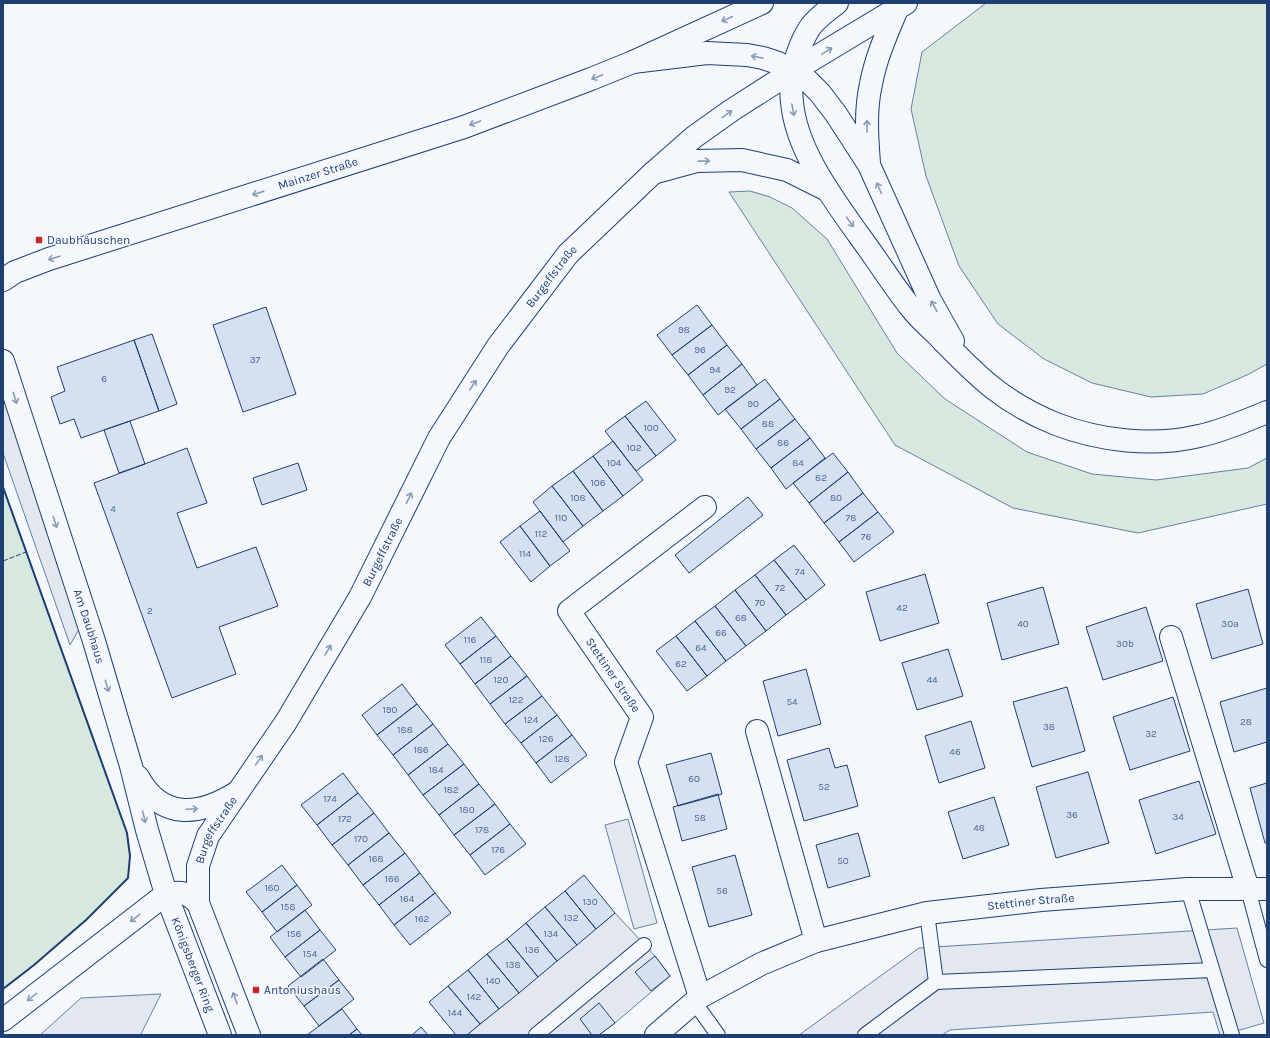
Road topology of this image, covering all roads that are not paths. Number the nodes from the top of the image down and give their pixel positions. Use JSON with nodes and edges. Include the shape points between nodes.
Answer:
{"nodes":[{"id":1,"x":762,"y":3,"type":"edge"},
{"id":2,"x":837,"y":3,"type":"edge"},
{"id":3,"x":902,"y":6,"type":"edge"},
{"id":4,"x":633,"y":62,"type":"junction"},
{"id":5,"x":793,"y":71,"type":"junction"},
{"id":6,"x":869,"y":164,"type":"junction"},
{"id":7,"x":653,"y":173,"type":"junction"},
{"id":8,"x":827,"y":190,"type":"junction"},
{"id":9,"x":3,"y":280,"type":"edge"},
{"id":10,"x":3,"y":361,"type":"edge"},
{"id":11,"x":967,"y":364,"type":"junction"},
{"id":12,"x":1266,"y":412,"type":"edge"},
{"id":13,"x":705,"y":507,"type":"dead end"},
{"id":14,"x":1171,"y":637,"type":"dead end"},
{"id":15,"x":757,"y":731,"type":"dead end"},
{"id":16,"x":131,"y":766,"type":"junction"},
{"id":17,"x":237,"y":792,"type":"junction"},
{"id":18,"x":1188,"y":889,"type":"junction"},
{"id":19,"x":1258,"y":889,"type":"edge"},
{"id":20,"x":166,"y":894,"type":"junction"},
{"id":21,"x":198,"y":903,"type":"junction"},
{"id":22,"x":927,"y":914,"type":"junction"},
{"id":23,"x":816,"y":941,"type":"junction"},
{"id":24,"x":644,"y":945,"type":"dead end"},
{"id":25,"x":1267,"y":960,"type":"edge"},
{"id":26,"x":1212,"y":970,"type":"junction"},
{"id":27,"x":936,"y":982,"type":"junction"},
{"id":28,"x":698,"y":1000,"type":"junction"},
{"id":29,"x":3,"y":1020,"type":"edge"},
{"id":30,"x":220,"y":1035,"type":"edge"},
{"id":31,"x":249,"y":1035,"type":"edge"},
{"id":32,"x":536,"y":1035,"type":"edge"},
{"id":33,"x":656,"y":1035,"type":"edge"},
{"id":34,"x":718,"y":1035,"type":"edge"},
{"id":35,"x":865,"y":1035,"type":"edge"},
{"id":36,"x":1232,"y":1035,"type":"edge"}],
"edges":[{"from":1,"to":4,"type":"main road","one_way":true},
{"from":2,"to":5,"type":"main road","via":[[809,27]]},
{"from":5,"to":3,"type":"main road","name":"Burgeffstraße","one_way":true},
{"from":6,"to":3,"type":"main road","one_way":true,"via":[[866,124],[870,84],[881,47]]},
{"from":5,"to":4,"type":"main road","one_way":true,"via":[[778,63],[747,55],[707,53]]},
{"from":4,"to":9,"type":"main road","name":"Mainzer Straße","one_way":true,"via":[[464,127],[49,259],[15,272]]},
{"from":5,"to":6,"type":"main road","via":[[820,93]]},
{"from":7,"to":5,"type":"main road","name":"Burgeffstraße","one_way":true,"via":[[694,137]]},
{"from":5,"to":8,"type":"main road","one_way":true,"via":[[791,88],[797,131]]},
{"from":11,"to":6,"type":"main road","one_way":true,"via":[[930,300]]},
{"from":7,"to":8,"type":"main road","one_way":true,"via":[[696,161],[742,160],[787,170]]},
{"from":17,"to":7,"type":"main road","name":"Burgeffstraße","one_way":true,"via":[[286,722],[360,597],[439,438],[498,346],[568,254]]},
{"from":8,"to":11,"type":"main road","one_way":true,"via":[[912,310]]},
{"from":10,"to":16,"type":"main road","name":"Am Daubhaus","one_way":true,"via":[[94,641]]},
{"from":11,"to":12,"type":"main road","via":[[993,388],[1023,408],[1056,424],[1090,434],[1126,440],[1162,441],[1198,436],[1232,427]]},
{"from":13,"to":28,"type":"main road","name":"Stettiner Straße","via":[[569,611],[642,717],[626,762]]},
{"from":14,"to":19,"type":"main road"},
{"from":15,"to":23,"type":"main road"},
{"from":16,"to":17,"type":"main road","one_way":true,"via":[[143,788],[154,799],[177,809],[201,808]]},
{"from":16,"to":20,"type":"main road","name":"Am Daubhaus","one_way":true,"via":[[146,830]]},
{"from":17,"to":21,"type":"main road","name":"Burgeffstraße","via":[[208,836],[198,866]]},
{"from":18,"to":19,"type":"main road","name":"Stettiner Straße"},
{"from":18,"to":22,"type":"main road","name":"Stettiner Straße","via":[[1041,900]]},
{"from":18,"to":26,"type":"lane"},
{"from":19,"to":25,"type":"lane"},
{"from":20,"to":21,"type":"main road","via":[[182,892],[190,895]]},
{"from":20,"to":29,"type":"main road","one_way":true},
{"from":20,"to":30,"type":"main road","name":"Königsberger Ring"},
{"from":31,"to":21,"type":"main road","one_way":true},
{"from":22,"to":23,"type":"main road","name":"Stettiner Straße"},
{"from":22,"to":27,"type":"lane"},
{"from":23,"to":28,"type":"main road","name":"Stettiner Straße","via":[[761,964]]},
{"from":24,"to":32,"type":"lane"},
{"from":26,"to":27,"type":"lane"},
{"from":26,"to":36,"type":"lane"},
{"from":27,"to":35,"type":"lane"},
{"from":28,"to":33,"type":"main road","name":"Stettiner Straße"},
{"from":28,"to":34,"type":"lane"}]}
